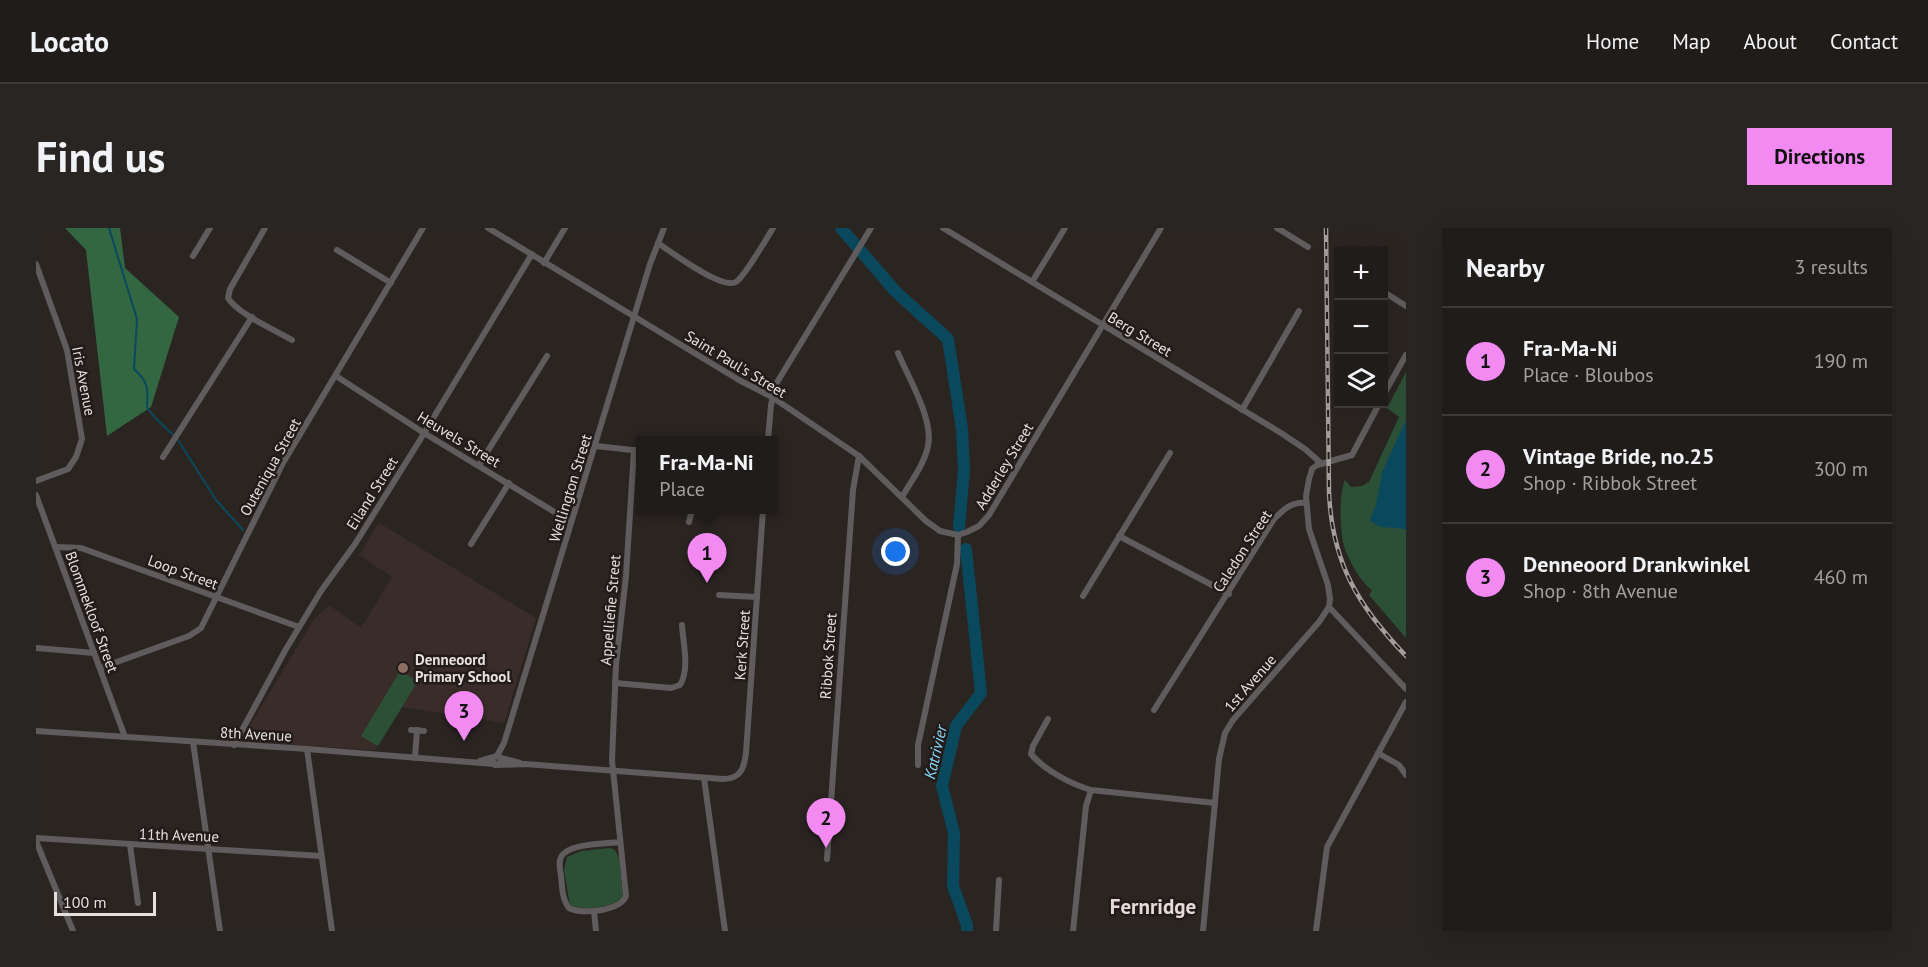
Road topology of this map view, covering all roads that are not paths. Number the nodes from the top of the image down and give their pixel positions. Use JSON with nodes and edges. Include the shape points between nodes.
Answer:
{"nodes":[{"id":1,"x":210,"y":228,"type":"edge"},
{"id":2,"x":265,"y":228,"type":"edge"},
{"id":3,"x":423,"y":228,"type":"edge"},
{"id":4,"x":488,"y":228,"type":"edge"},
{"id":5,"x":565,"y":228,"type":"edge"},
{"id":6,"x":664,"y":228,"type":"edge"},
{"id":7,"x":773,"y":228,"type":"edge"},
{"id":8,"x":871,"y":228,"type":"edge"},
{"id":9,"x":944,"y":228,"type":"edge"},
{"id":10,"x":1065,"y":228,"type":"edge"},
{"id":11,"x":1161,"y":228,"type":"edge"},
{"id":12,"x":1278,"y":228,"type":"edge"},
{"id":13,"x":658,"y":243,"type":"junction"},
{"id":14,"x":1308,"y":247,"type":"dead end"},
{"id":15,"x":337,"y":250,"type":"dead end"},
{"id":16,"x":532,"y":254,"type":"junction"},
{"id":17,"x":193,"y":256,"type":"dead end"},
{"id":18,"x":544,"y":262,"type":"junction"},
{"id":19,"x":36,"y":264,"type":"edge"},
{"id":20,"x":1032,"y":282,"type":"junction"},
{"id":21,"x":391,"y":283,"type":"junction"},
{"id":22,"x":1388,"y":295,"type":"edge"},
{"id":23,"x":1406,"y":306,"type":"edge"},
{"id":24,"x":1299,"y":311,"type":"dead end"},
{"id":25,"x":634,"y":316,"type":"junction"},
{"id":26,"x":252,"y":317,"type":"junction"},
{"id":27,"x":1103,"y":325,"type":"junction"},
{"id":28,"x":292,"y":340,"type":"dead end"},
{"id":29,"x":898,"y":353,"type":"dead end"},
{"id":30,"x":1406,"y":355,"type":"edge"},
{"id":31,"x":548,"y":356,"type":"dead end"},
{"id":32,"x":336,"y":376,"type":"junction"},
{"id":33,"x":1388,"y":386,"type":"edge"},
{"id":34,"x":772,"y":397,"type":"junction"},
{"id":35,"x":1377,"y":408,"type":"edge"},
{"id":36,"x":1242,"y":410,"type":"junction"},
{"id":37,"x":424,"y":433,"type":"junction"},
{"id":38,"x":768,"y":436,"type":"edge"},
{"id":39,"x":596,"y":446,"type":"junction"},
{"id":40,"x":636,"y":451,"type":"edge"},
{"id":41,"x":1170,"y":453,"type":"dead end"},
{"id":42,"x":859,"y":456,"type":"junction"},
{"id":43,"x":163,"y":457,"type":"dead end"},
{"id":44,"x":1322,"y":464,"type":"junction"},
{"id":45,"x":479,"y":465,"type":"junction"},
{"id":46,"x":636,"y":472,"type":"edge"},
{"id":47,"x":36,"y":482,"type":"edge"},
{"id":48,"x":509,"y":483,"type":"junction"},
{"id":49,"x":36,"y":495,"type":"edge"},
{"id":50,"x":902,"y":497,"type":"junction"},
{"id":51,"x":1306,"y":502,"type":"junction"},
{"id":52,"x":691,"y":514,"type":"edge"},
{"id":53,"x":764,"y":514,"type":"edge"},
{"id":54,"x":571,"y":522,"type":"junction"},
{"id":55,"x":689,"y":522,"type":"dead end"},
{"id":56,"x":958,"y":535,"type":"junction"},
{"id":57,"x":1119,"y":536,"type":"junction"},
{"id":58,"x":471,"y":544,"type":"dead end"},
{"id":59,"x":56,"y":547,"type":"junction"},
{"id":60,"x":1229,"y":594,"type":"junction"},
{"id":61,"x":719,"y":595,"type":"dead end"},
{"id":62,"x":216,"y":596,"type":"junction"},
{"id":63,"x":1083,"y":596,"type":"dead end"},
{"id":64,"x":757,"y":597,"type":"junction"},
{"id":65,"x":1329,"y":607,"type":"junction"},
{"id":66,"x":682,"y":625,"type":"dead end"},
{"id":67,"x":299,"y":627,"type":"junction"},
{"id":68,"x":36,"y":648,"type":"edge"},
{"id":69,"x":94,"y":653,"type":"junction"},
{"id":70,"x":100,"y":668,"type":"junction"},
{"id":71,"x":615,"y":683,"type":"junction"},
{"id":72,"x":1406,"y":689,"type":"edge"},
{"id":73,"x":1406,"y":702,"type":"edge"},
{"id":74,"x":1154,"y":710,"type":"dead end"},
{"id":75,"x":1048,"y":719,"type":"dead end"},
{"id":76,"x":417,"y":730,"type":"dead end"},
{"id":77,"x":36,"y":731,"type":"edge"},
{"id":78,"x":125,"y":737,"type":"junction"},
{"id":79,"x":193,"y":742,"type":"junction"},
{"id":80,"x":234,"y":745,"type":"junction"},
{"id":81,"x":308,"y":749,"type":"junction"},
{"id":82,"x":1378,"y":753,"type":"junction"},
{"id":83,"x":415,"y":758,"type":"junction"},
{"id":84,"x":496,"y":760,"type":"junction"},
{"id":85,"x":918,"y":765,"type":"dead end"},
{"id":86,"x":612,"y":771,"type":"junction"},
{"id":87,"x":1406,"y":775,"type":"edge"},
{"id":88,"x":735,"y":777,"type":"joint"},
{"id":89,"x":704,"y":778,"type":"junction"},
{"id":90,"x":1091,"y":790,"type":"junction"},
{"id":91,"x":1215,"y":803,"type":"junction"},
{"id":92,"x":36,"y":840,"type":"edge"},
{"id":93,"x":620,"y":842,"type":"junction"},
{"id":94,"x":130,"y":845,"type":"junction"},
{"id":95,"x":208,"y":848,"type":"junction"},
{"id":96,"x":321,"y":856,"type":"junction"},
{"id":97,"x":827,"y":859,"type":"dead end"},
{"id":98,"x":999,"y":880,"type":"dead end"},
{"id":99,"x":138,"y":903,"type":"dead end"},
{"id":100,"x":594,"y":911,"type":"junction"},
{"id":101,"x":73,"y":931,"type":"edge"},
{"id":102,"x":220,"y":931,"type":"edge"},
{"id":103,"x":332,"y":931,"type":"edge"},
{"id":104,"x":596,"y":931,"type":"edge"},
{"id":105,"x":727,"y":931,"type":"edge"},
{"id":106,"x":996,"y":931,"type":"edge"},
{"id":107,"x":1073,"y":931,"type":"edge"},
{"id":108,"x":1203,"y":931,"type":"edge"},
{"id":109,"x":1317,"y":931,"type":"edge"}],
"edges":[{"from":1,"to":17,"type":"street"},
{"from":2,"to":26,"type":"street","via":[[228,296]]},
{"from":3,"to":21,"type":"street","name":"Outeniqua Street"},
{"from":4,"to":16,"type":"street","name":"Saint Paul's Street"},
{"from":5,"to":18,"type":"street"},
{"from":6,"to":13,"type":"street","name":"Wellington Street"},
{"from":7,"to":13,"type":"street","via":[[742,276],[730,284],[713,278]]},
{"from":8,"to":34,"type":"street","via":[[776,384]]},
{"from":9,"to":20,"type":"street","name":"Berg Street"},
{"from":10,"to":20,"type":"street"},
{"from":11,"to":27,"type":"street","name":"Adderley Street"},
{"from":12,"to":14,"type":"street"},
{"from":13,"to":25,"type":"street","name":"Wellington Street"},
{"from":15,"to":21,"type":"street"},
{"from":16,"to":18,"type":"street","name":"Saint Paul's Street"},
{"from":16,"to":37,"type":"street","name":"Eiland Street"},
{"from":18,"to":25,"type":"street","name":"Saint Paul's Street"},
{"from":19,"to":47,"type":"street","name":"Iris Avenue","via":[[67,350],[82,439],[68,469]]},
{"from":20,"to":27,"type":"street","name":"Berg Street"},
{"from":21,"to":32,"type":"street","name":"Outeniqua Street"},
{"from":22,"to":23,"type":"street"},
{"from":24,"to":36,"type":"street"},
{"from":25,"to":34,"type":"street","name":"Saint Paul's Street"},
{"from":25,"to":39,"type":"street","name":"Wellington Street"},
{"from":26,"to":28,"type":"street"},
{"from":26,"to":43,"type":"street"},
{"from":27,"to":36,"type":"street","name":"Berg Street"},
{"from":27,"to":56,"type":"street","name":"Adderley Street","via":[[989,515],[979,526]]},
{"from":29,"to":50,"type":"street","via":[[929,437],[926,455]]},
{"from":30,"to":33,"type":"street"},
{"from":31,"to":45,"type":"street"},
{"from":32,"to":37,"type":"street","name":"Heuvels Street"},
{"from":32,"to":62,"type":"street","name":"Outeniqua Street","via":[[283,463]]},
{"from":34,"to":38,"type":"street"},
{"from":34,"to":42,"type":"street","name":"Saint Paul's Street"},
{"from":35,"to":44,"type":"street","via":[[1352,455]]},
{"from":36,"to":44,"type":"street","name":"Berg Street"},
{"from":37,"to":45,"type":"street","name":"Heuvels Street"},
{"from":37,"to":67,"type":"street","name":"Eiland Street"},
{"from":39,"to":40,"type":"street"},
{"from":39,"to":54,"type":"street","name":"Wellington Street"},
{"from":41,"to":57,"type":"street"},
{"from":42,"to":50,"type":"street","name":"Saint Paul's Street"},
{"from":42,"to":97,"type":"street","name":"Ribbok Street","via":[[853,490]]},
{"from":44,"to":51,"type":"street","via":[[1312,469]]},
{"from":45,"to":48,"type":"street","name":"Heuvels Street"},
{"from":46,"to":71,"type":"street","name":"Appelliefie Street"},
{"from":48,"to":54,"type":"street","name":"Heuvels Street"},
{"from":48,"to":58,"type":"street"},
{"from":49,"to":59,"type":"street","name":"Blommekloof Street"},
{"from":50,"to":56,"type":"street","name":"Saint Paul's Street","via":[[932,527]]},
{"from":51,"to":60,"type":"street","name":"Caledon Street","via":[[1289,506],[1274,519]]},
{"from":51,"to":65,"type":"street","via":[[1309,529],[1330,593]]},
{"from":52,"to":55,"type":"street"},
{"from":53,"to":64,"type":"street","name":"Kerk Street"},
{"from":54,"to":84,"type":"street","name":"Wellington Street"},
{"from":56,"to":85,"type":"street","via":[[957,564],[918,745]]},
{"from":57,"to":60,"type":"street"},
{"from":57,"to":63,"type":"street"},
{"from":59,"to":62,"type":"street","name":"Loop Street","via":[[81,548]]},
{"from":59,"to":69,"type":"street","name":"Blommekloof Street"},
{"from":60,"to":74,"type":"street","name":"Caledon Street"},
{"from":61,"to":64,"type":"street"},
{"from":62,"to":67,"type":"street","name":"Loop Street"},
{"from":62,"to":70,"type":"street","name":"Outeniqua Street","via":[[197,632]]},
{"from":64,"to":88,"type":"street","name":"Kerk Street","via":[[745,762],[742,772]]},
{"from":65,"to":72,"type":"street"},
{"from":65,"to":91,"type":"street","name":"1st Avenue","via":[[1228,727],[1221,745]]},
{"from":66,"to":71,"type":"street","via":[[684,675],[680,685],[671,688]]},
{"from":67,"to":80,"type":"street","name":"Eiland Street"},
{"from":68,"to":69,"type":"street"},
{"from":69,"to":70,"type":"street","name":"Blommekloof Street"},
{"from":70,"to":78,"type":"street","name":"Blommekloof Street"},
{"from":71,"to":86,"type":"street","name":"Appelliefie Street"},
{"from":73,"to":82,"type":"street"},
{"from":75,"to":90,"type":"street","via":[[1031,754],[1057,774]]},
{"from":76,"to":83,"type":"street"},
{"from":77,"to":78,"type":"street","name":"8th Avenue"},
{"from":78,"to":79,"type":"street","name":"8th Avenue"},
{"from":79,"to":80,"type":"street","name":"8th Avenue"},
{"from":79,"to":95,"type":"street"},
{"from":80,"to":81,"type":"street","name":"8th Avenue"},
{"from":81,"to":83,"type":"street","name":"8th Avenue"},
{"from":81,"to":96,"type":"street"},
{"from":82,"to":87,"type":"street","via":[[1399,765]]},
{"from":82,"to":109,"type":"street","via":[[1327,847]]},
{"from":83,"to":84,"type":"street","name":"8th Avenue"},
{"from":84,"to":86,"type":"street","name":"8th Avenue"},
{"from":86,"to":89,"type":"street","name":"8th Avenue"},
{"from":86,"to":93,"type":"street","name":"Appelliefie Street"},
{"from":88,"to":89,"type":"street","name":"8th Avenue"},
{"from":89,"to":105,"type":"street"},
{"from":90,"to":91,"type":"street"},
{"from":90,"to":107,"type":"street"},
{"from":91,"to":108,"type":"street","name":"1st Avenue"},
{"from":92,"to":94,"type":"street","name":"11th Avenue"},
{"from":92,"to":101,"type":"street"},
{"from":93,"to":100,"type":"street","via":[[625,899],[615,907]]},
{"from":93,"to":100,"type":"street","via":[[573,848],[561,858],[567,905],[576,911]]},
{"from":94,"to":95,"type":"street","name":"11th Avenue"},
{"from":94,"to":99,"type":"street"},
{"from":95,"to":96,"type":"street","name":"11th Avenue"},
{"from":95,"to":102,"type":"street"},
{"from":96,"to":103,"type":"street"},
{"from":98,"to":106,"type":"street"},
{"from":100,"to":104,"type":"street"}]}
